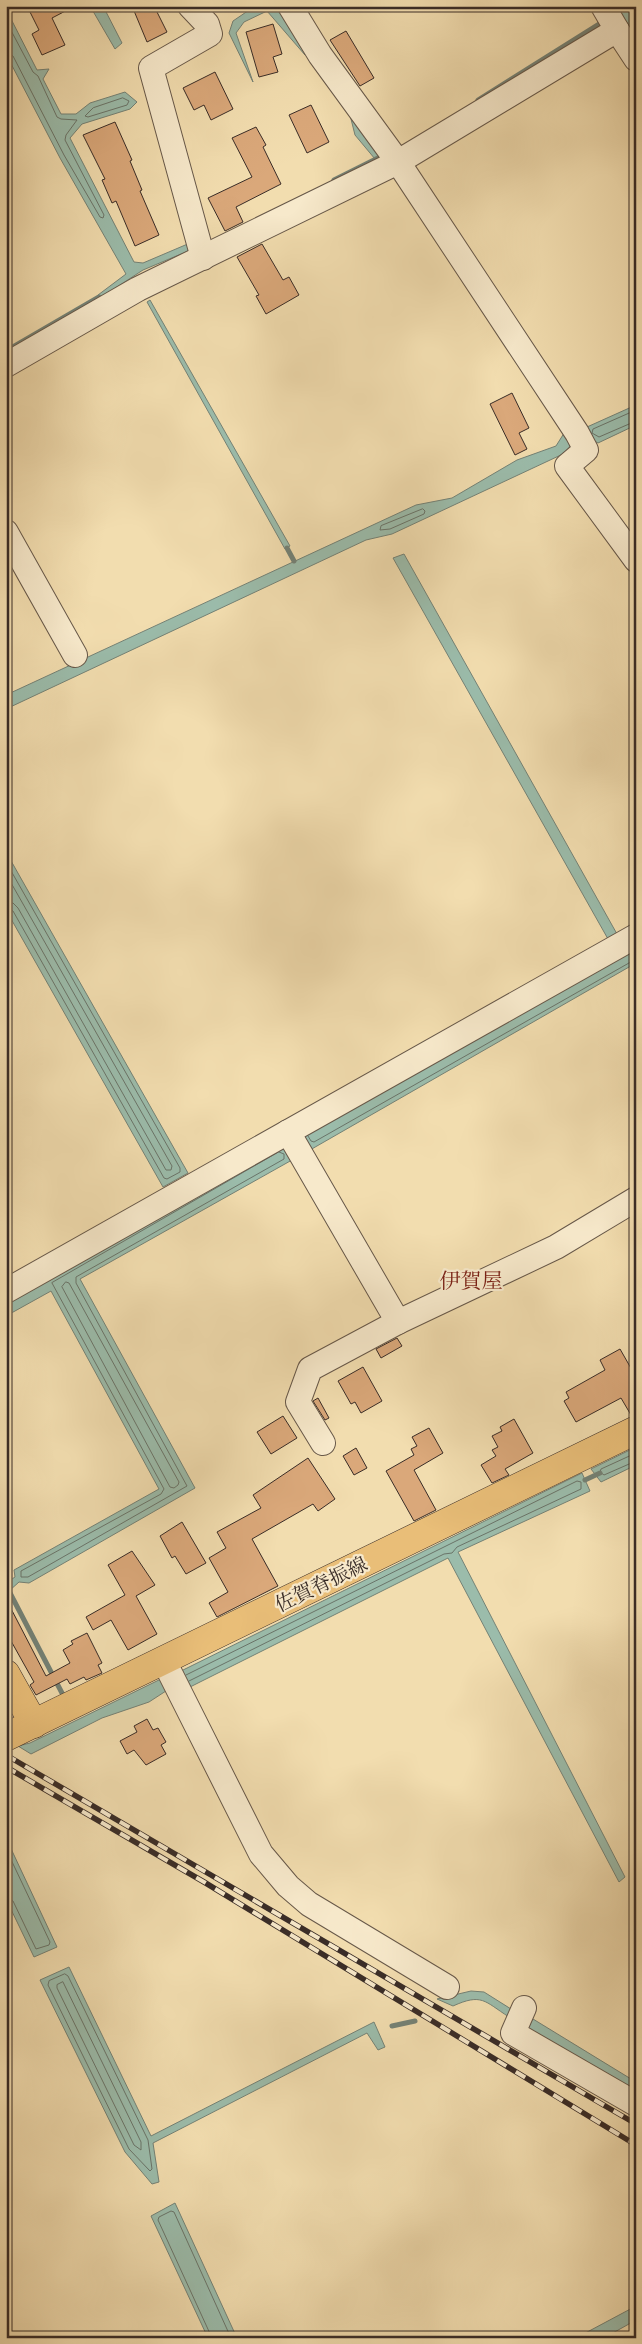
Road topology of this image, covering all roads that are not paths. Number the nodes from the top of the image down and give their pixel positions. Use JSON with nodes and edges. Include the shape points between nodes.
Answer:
{"nodes":[{"id":1,"x":190,"y":6,"type":"edge"},
{"id":2,"x":290,"y":6,"type":"edge"},
{"id":3,"x":603,"y":6,"type":"edge"},
{"id":4,"x":617,"y":30,"type":"junction"},
{"id":5,"x":636,"y":59,"type":"edge"},
{"id":6,"x":398,"y":162,"type":"junction"},
{"id":7,"x":203,"y":258,"type":"junction"},
{"id":8,"x":6,"y":365,"type":"edge"},
{"id":9,"x":6,"y":532,"type":"edge"},
{"id":10,"x":636,"y":560,"type":"edge"},
{"id":11,"x":75,"y":655,"type":"dead end"},
{"id":12,"x":625,"y":942,"type":"edge"},
{"id":13,"x":288,"y":1132,"type":"junction"},
{"id":14,"x":636,"y":1199,"type":"edge"},
{"id":15,"x":6,"y":1291,"type":"edge"},
{"id":16,"x":398,"y":1322,"type":"junction"},
{"id":17,"x":636,"y":1430,"type":"edge"},
{"id":18,"x":323,"y":1443,"type":"dead end"},
{"id":19,"x":164,"y":1661,"type":"junction"},
{"id":20,"x":6,"y":1674,"type":"edge"},
{"id":21,"x":34,"y":1724,"type":"junction"},
{"id":22,"x":6,"y":1736,"type":"edge"},
{"id":23,"x":447,"y":1987,"type":"dead end"},
{"id":24,"x":524,"y":2008,"type":"dead end"},
{"id":25,"x":636,"y":2104,"type":"edge"}],
"edges":[{"from":1,"to":7,"type":"street","via":[[208,24],[210,34],[151,68]]},
{"from":2,"to":6,"type":"street","via":[[320,55]]},
{"from":3,"to":4,"type":"street"},
{"from":4,"to":5,"type":"street"},
{"from":4,"to":6,"type":"street"},
{"from":6,"to":7,"type":"street"},
{"from":6,"to":10,"type":"street","via":[[580,437],[586,450],[566,466]]},
{"from":7,"to":8,"type":"street","via":[[138,289]]},
{"from":9,"to":11,"type":"street"},
{"from":12,"to":13,"type":"street"},
{"from":13,"to":15,"type":"street"},
{"from":13,"to":16,"type":"street"},
{"from":14,"to":16,"type":"street","via":[[556,1247]]},
{"from":16,"to":18,"type":"street","via":[[310,1369],[298,1402]]},
{"from":17,"to":19,"type":"main road","name":"佐賀脊振線"},
{"from":19,"to":21,"type":"main road","name":"佐賀脊振線"},
{"from":19,"to":23,"type":"street","via":[[261,1854],[288,1886],[309,1904]]},
{"from":20,"to":21,"type":"main road"},
{"from":21,"to":22,"type":"main road","name":"佐賀脊振線"},
{"from":24,"to":25,"type":"street","via":[[513,2033]]}]}
